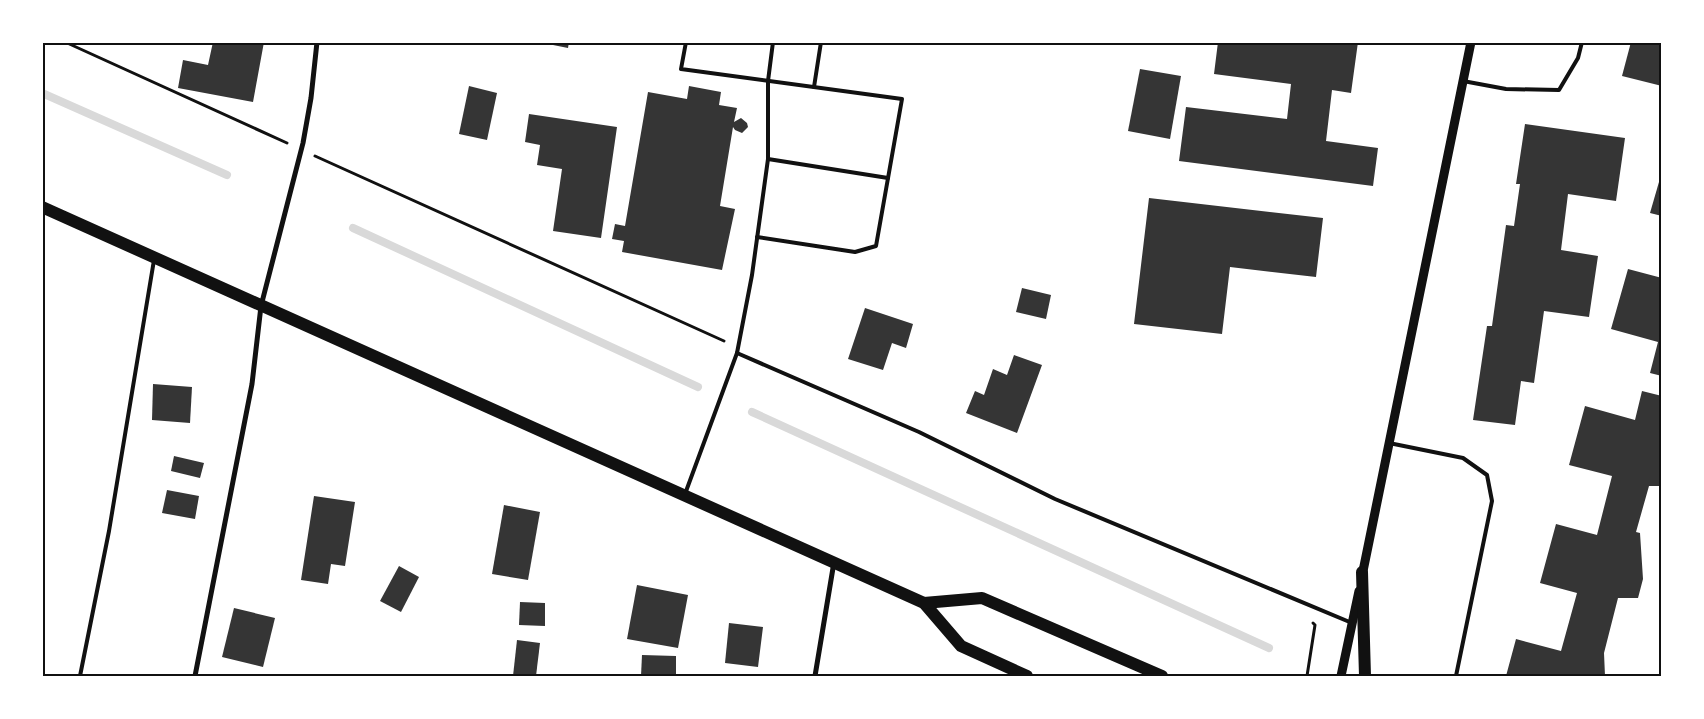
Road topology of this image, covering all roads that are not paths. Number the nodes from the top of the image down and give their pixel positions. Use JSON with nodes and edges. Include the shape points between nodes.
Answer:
{"nodes":[{"id":1,"x":317,"y":42,"type":"edge"},
{"id":2,"x":686,"y":42,"type":"edge"},
{"id":3,"x":773,"y":42,"type":"edge"},
{"id":4,"x":821,"y":42,"type":"edge"},
{"id":5,"x":1470,"y":42,"type":"edge"},
{"id":6,"x":1582,"y":42,"type":"edge"},
{"id":7,"x":768,"y":81,"type":"junction"},
{"id":8,"x":1463,"y":81,"type":"junction"},
{"id":9,"x":814,"y":87,"type":"junction"},
{"id":10,"x":768,"y":159,"type":"junction"},
{"id":11,"x":888,"y":178,"type":"junction"},
{"id":12,"x":42,"y":207,"type":"edge"},
{"id":13,"x":757,"y":237,"type":"junction"},
{"id":14,"x":154,"y":258,"type":"junction"},
{"id":15,"x":261,"y":306,"type":"junction"},
{"id":16,"x":737,"y":352,"type":"junction"},
{"id":17,"x":1389,"y":443,"type":"junction"},
{"id":18,"x":684,"y":495,"type":"junction"},
{"id":19,"x":834,"y":562,"type":"junction"},
{"id":20,"x":1362,"y":572,"type":"junction"},
{"id":21,"x":924,"y":603,"type":"junction"},
{"id":22,"x":1352,"y":622,"type":"junction"},
{"id":23,"x":80,"y":676,"type":"edge"},
{"id":24,"x":196,"y":676,"type":"edge"},
{"id":25,"x":815,"y":676,"type":"edge"},
{"id":26,"x":1027,"y":676,"type":"edge"},
{"id":27,"x":1162,"y":676,"type":"edge"},
{"id":28,"x":1341,"y":676,"type":"edge"},
{"id":29,"x":1365,"y":676,"type":"edge"},
{"id":30,"x":1456,"y":676,"type":"edge"}],
"edges":[{"from":1,"to":15,"type":"street","via":[[303,143]]},
{"from":2,"to":7,"type":"lane","via":[[681,69]]},
{"from":3,"to":7,"type":"lane"},
{"from":4,"to":9,"type":"lane"},
{"from":5,"to":8,"type":"street"},
{"from":6,"to":8,"type":"lane","via":[[1578,58],[1559,90],[1506,89]]},
{"from":7,"to":9,"type":"lane"},
{"from":7,"to":10,"type":"lane"},
{"from":8,"to":17,"type":"street"},
{"from":9,"to":11,"type":"lane","via":[[902,99]]},
{"from":10,"to":11,"type":"lane"},
{"from":10,"to":13,"type":"lane"},
{"from":11,"to":13,"type":"lane","via":[[876,246],[855,252]]},
{"from":12,"to":14,"type":"main road"},
{"from":13,"to":16,"type":"lane"},
{"from":14,"to":15,"type":"main road"},
{"from":14,"to":23,"type":"lane","via":[[109,531]]},
{"from":15,"to":18,"type":"main road"},
{"from":15,"to":24,"type":"street","via":[[252,384]]},
{"from":16,"to":18,"type":"lane"},
{"from":16,"to":22,"type":"lane","via":[[919,432],[1055,499]]},
{"from":17,"to":20,"type":"street"},
{"from":17,"to":30,"type":"lane","via":[[1463,458],[1487,475],[1492,501]]},
{"from":18,"to":19,"type":"main road"},
{"from":19,"to":21,"type":"main road"},
{"from":19,"to":25,"type":"street"},
{"from":20,"to":22,"type":"street"},
{"from":20,"to":29,"type":"main road"},
{"from":21,"to":26,"type":"main road","via":[[961,646]]},
{"from":21,"to":27,"type":"main road","via":[[982,598]]},
{"from":22,"to":28,"type":"street"}]}
